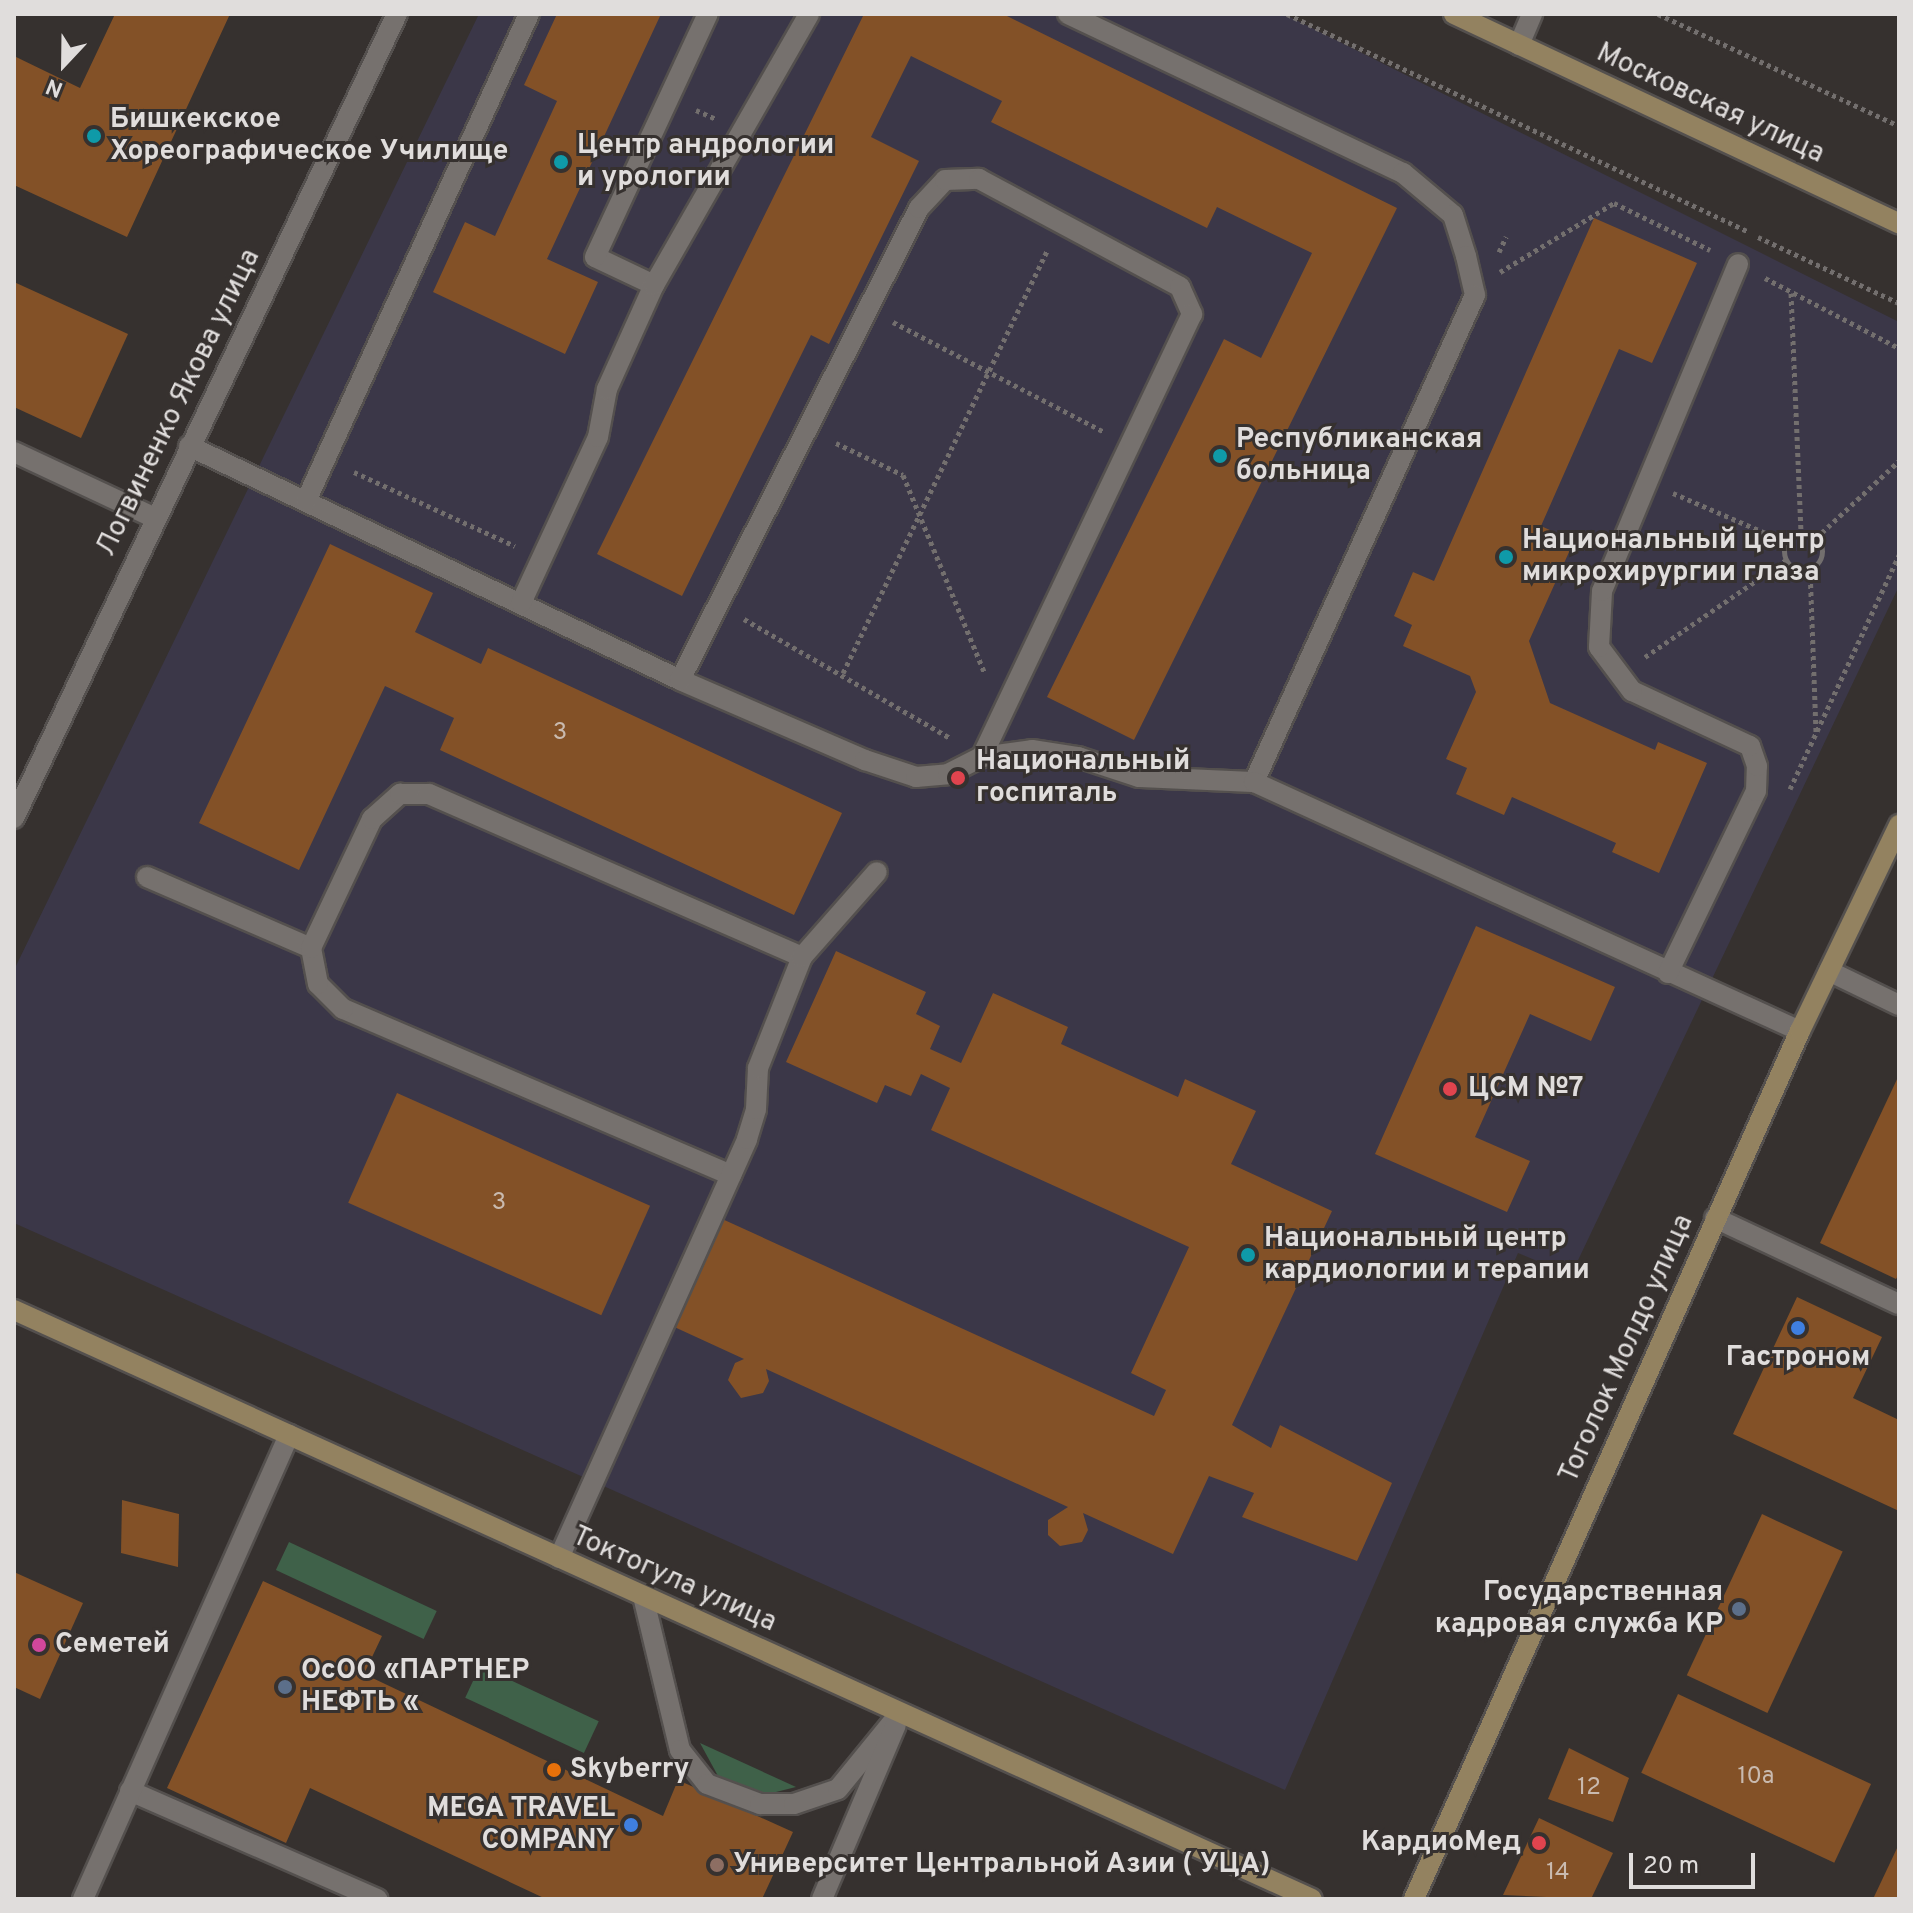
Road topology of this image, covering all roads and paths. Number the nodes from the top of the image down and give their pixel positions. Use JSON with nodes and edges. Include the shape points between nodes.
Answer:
{"nodes":[{"id":1,"x":397,"y":14,"type":"edge"},
{"id":2,"x":529,"y":14,"type":"edge"},
{"id":3,"x":708,"y":14,"type":"edge"},
{"id":4,"x":809,"y":14,"type":"edge"},
{"id":5,"x":1068,"y":14,"type":"edge"},
{"id":6,"x":1287,"y":14,"type":"edge"},
{"id":7,"x":1454,"y":14,"type":"edge"},
{"id":8,"x":1532,"y":14,"type":"edge"},
{"id":9,"x":1658,"y":14,"type":"edge"},
{"id":10,"x":1519,"y":45,"type":"junction"},
{"id":11,"x":1899,"y":126,"type":"edge"},
{"id":12,"x":1061,"y":223,"type":"junction"},
{"id":13,"x":1899,"y":223,"type":"edge"},
{"id":14,"x":1466,"y":256,"type":"junction"},
{"id":15,"x":1738,"y":264,"type":"junction"},
{"id":16,"x":654,"y":285,"type":"junction"},
{"id":17,"x":1791,"y":292,"type":"junction"},
{"id":18,"x":1899,"y":303,"type":"edge"},
{"id":19,"x":868,"y":308,"type":"junction"},
{"id":20,"x":1899,"y":348,"type":"edge"},
{"id":21,"x":989,"y":373,"type":"junction"},
{"id":22,"x":807,"y":429,"type":"junction"},
{"id":23,"x":1130,"y":445,"type":"junction"},
{"id":24,"x":189,"y":446,"type":"junction"},
{"id":25,"x":14,"y":452,"type":"edge"},
{"id":26,"x":325,"y":459,"type":"junction"},
{"id":27,"x":1899,"y":461,"type":"edge"},
{"id":28,"x":1648,"y":481,"type":"junction"},
{"id":29,"x":306,"y":501,"type":"junction"},
{"id":30,"x":920,"y":514,"type":"junction"},
{"id":31,"x":155,"y":518,"type":"junction"},
{"id":32,"x":1801,"y":532,"type":"junction"},
{"id":33,"x":1816,"y":538,"type":"junction"},
{"id":34,"x":1786,"y":542,"type":"junction"},
{"id":35,"x":1899,"y":555,"type":"edge"},
{"id":36,"x":542,"y":558,"type":"junction"},
{"id":37,"x":1786,"y":560,"type":"junction"},
{"id":38,"x":1810,"y":568,"type":"junction"},
{"id":39,"x":521,"y":603,"type":"junction"},
{"id":40,"x":718,"y":604,"type":"junction"},
{"id":41,"x":843,"y":673,"type":"junction"},
{"id":42,"x":1620,"y":674,"type":"junction"},
{"id":43,"x":680,"y":680,"type":"junction"},
{"id":44,"x":1002,"y":716,"type":"junction"},
{"id":45,"x":1816,"y":734,"type":"junction"},
{"id":46,"x":982,"y":757,"type":"junction"},
{"id":47,"x":1254,"y":782,"type":"junction"},
{"id":48,"x":1783,"y":804,"type":"dead end"},
{"id":49,"x":14,"y":818,"type":"edge"},
{"id":50,"x":1899,"y":825,"type":"edge"},
{"id":51,"x":877,"y":872,"type":"dead end"},
{"id":52,"x":147,"y":877,"type":"dead end"},
{"id":53,"x":311,"y":948,"type":"junction"},
{"id":54,"x":802,"y":957,"type":"junction"},
{"id":55,"x":1829,"y":971,"type":"junction"},
{"id":56,"x":1668,"y":973,"type":"junction"},
{"id":57,"x":1899,"y":1005,"type":"edge"},
{"id":58,"x":1800,"y":1031,"type":"junction"},
{"id":59,"x":731,"y":1175,"type":"junction"},
{"id":60,"x":1715,"y":1218,"type":"junction"},
{"id":61,"x":1899,"y":1304,"type":"edge"},
{"id":62,"x":14,"y":1310,"type":"edge"},
{"id":63,"x":289,"y":1435,"type":"junction"},
{"id":64,"x":559,"y":1558,"type":"junction"},
{"id":65,"x":643,"y":1596,"type":"junction"},
{"id":66,"x":900,"y":1713,"type":"junction"},
{"id":67,"x":130,"y":1791,"type":"junction"},
{"id":68,"x":83,"y":1899,"type":"edge"},
{"id":69,"x":377,"y":1899,"type":"edge"},
{"id":70,"x":822,"y":1899,"type":"edge"},
{"id":71,"x":1312,"y":1899,"type":"edge"},
{"id":72,"x":1414,"y":1899,"type":"edge"}],
"edges":[{"from":1,"to":24,"type":"street","name":"Логвиненко Якова улица"},
{"from":2,"to":26,"type":"street"},
{"from":3,"to":16,"type":"street","via":[[595,257]]},
{"from":4,"to":16,"type":"street"},
{"from":5,"to":14,"type":"street","via":[[1403,173],[1453,215]]},
{"from":6,"to":18,"type":"path"},
{"from":7,"to":10,"type":"main road","name":"Московская улица"},
{"from":8,"to":10,"type":"street"},
{"from":9,"to":11,"type":"path"},
{"from":10,"to":13,"type":"main road","name":"Московская улица"},
{"from":12,"to":19,"type":"street","via":[[979,179],[945,180],[919,208]]},
{"from":12,"to":21,"type":"path"},
{"from":12,"to":23,"type":"street","via":[[1180,287],[1192,314]]},
{"from":14,"to":15,"type":"path","via":[[1504,274],[1614,203]]},
{"from":14,"to":47,"type":"street","via":[[1475,295]]},
{"from":15,"to":17,"type":"path"},
{"from":15,"to":28,"type":"street"},
{"from":16,"to":36,"type":"street","via":[[607,389],[598,437]]},
{"from":17,"to":20,"type":"path"},
{"from":17,"to":32,"type":"path"},
{"from":19,"to":21,"type":"path"},
{"from":19,"to":22,"type":"street"},
{"from":21,"to":23,"type":"path"},
{"from":21,"to":30,"type":"path"},
{"from":22,"to":30,"type":"path","via":[[903,475]]},
{"from":22,"to":40,"type":"street"},
{"from":23,"to":44,"type":"street"},
{"from":24,"to":29,"type":"street"},
{"from":24,"to":31,"type":"street","name":"Логвиненко Якова улица"},
{"from":25,"to":31,"type":"street"},
{"from":26,"to":29,"type":"street"},
{"from":26,"to":36,"type":"path"},
{"from":27,"to":33,"type":"path"},
{"from":28,"to":34,"type":"path"},
{"from":28,"to":42,"type":"street","via":[[1602,591],[1599,647]]},
{"from":29,"to":39,"type":"street"},
{"from":30,"to":41,"type":"path"},
{"from":30,"to":44,"type":"path"},
{"from":31,"to":49,"type":"street","name":"Логвиненко Якова улица"},
{"from":32,"to":33,"type":"path"},
{"from":32,"to":34,"type":"path"},
{"from":33,"to":38,"type":"path","via":[[1821,555]]},
{"from":34,"to":37,"type":"path"},
{"from":35,"to":45,"type":"path"},
{"from":36,"to":39,"type":"street"},
{"from":37,"to":38,"type":"path","via":[[1795,568]]},
{"from":37,"to":42,"type":"path"},
{"from":38,"to":45,"type":"path"},
{"from":39,"to":43,"type":"street"},
{"from":40,"to":41,"type":"path"},
{"from":40,"to":43,"type":"street"},
{"from":41,"to":46,"type":"path"},
{"from":42,"to":56,"type":"street","via":[[1632,691],[1750,746],[1757,766],[1756,791]]},
{"from":43,"to":46,"type":"street","via":[[916,777],[948,774]]},
{"from":44,"to":46,"type":"street"},
{"from":45,"to":48,"type":"path"},
{"from":46,"to":47,"type":"street","via":[[1032,750],[1078,757],[1139,777]]},
{"from":47,"to":56,"type":"street"},
{"from":50,"to":55,"type":"main road","name":"Тоголок Молдо улица"},
{"from":51,"to":54,"type":"street"},
{"from":52,"to":53,"type":"street"},
{"from":53,"to":54,"type":"street","via":[[372,819],[400,794],[429,794]]},
{"from":53,"to":59,"type":"street","via":[[318,984],[343,1009]]},
{"from":54,"to":59,"type":"street","via":[[758,1068],[756,1109]]},
{"from":55,"to":57,"type":"street"},
{"from":55,"to":58,"type":"main road","name":"Тоголок Молдо улица"},
{"from":56,"to":58,"type":"street"},
{"from":58,"to":60,"type":"main road","name":"Тоголок Молдо улица"},
{"from":59,"to":64,"type":"street"},
{"from":60,"to":61,"type":"street"},
{"from":60,"to":72,"type":"main road","name":"Тоголок Молдо улица"},
{"from":62,"to":63,"type":"main road","name":"Токтогула улица"},
{"from":63,"to":64,"type":"main road","name":"Токтогула улица"},
{"from":63,"to":67,"type":"street"},
{"from":64,"to":65,"type":"main road","name":"Токтогула улица"},
{"from":65,"to":66,"type":"main road","name":"Токтогула улица"},
{"from":65,"to":66,"type":"street","via":[[680,1750],[707,1784],[760,1804],[794,1804],[838,1789]]},
{"from":66,"to":70,"type":"street","via":[[882,1768]]},
{"from":66,"to":71,"type":"main road","name":"Токтогула улица"},
{"from":67,"to":68,"type":"street"},
{"from":67,"to":69,"type":"street"}]}
